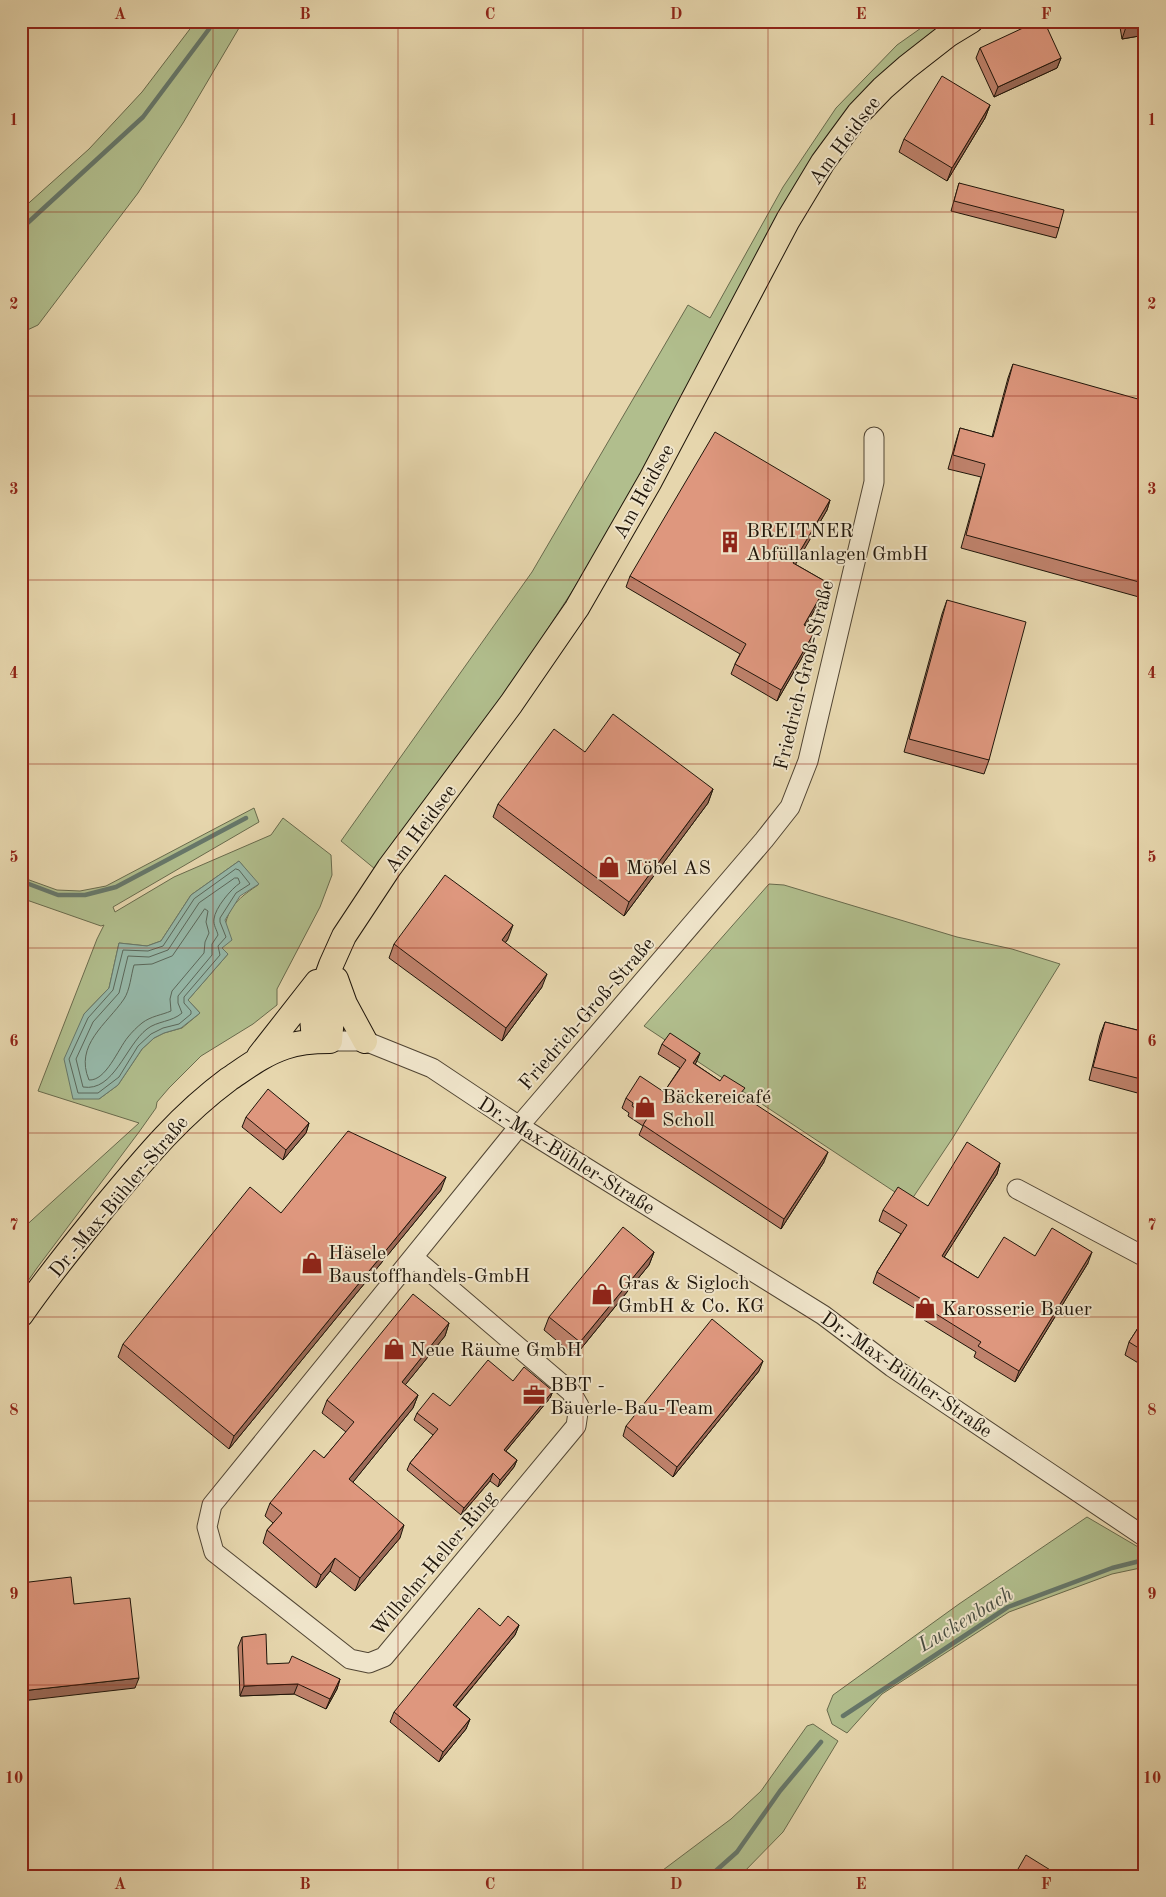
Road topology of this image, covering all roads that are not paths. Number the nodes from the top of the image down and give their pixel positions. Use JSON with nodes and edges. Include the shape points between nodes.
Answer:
{"nodes":[{"id":1,"x":971,"y":21,"type":"edge"},
{"id":2,"x":874,"y":437,"type":"dead end"},
{"id":3,"x":329,"y":971,"type":"junction"},
{"id":4,"x":322,"y":1041,"type":"junction"},
{"id":5,"x":365,"y":1041,"type":"junction"},
{"id":6,"x":253,"y":1062,"type":"junction"},
{"id":7,"x":519,"y":1126,"type":"junction"},
{"id":8,"x":1017,"y":1189,"type":"dead end"},
{"id":9,"x":1145,"y":1257,"type":"edge"},
{"id":10,"x":414,"y":1258,"type":"junction"},
{"id":11,"x":21,"y":1315,"type":"edge"},
{"id":12,"x":1145,"y":1537,"type":"edge"}],
"edges":[{"from":1,"to":3,"type":"main road","name":"Am Heidsee","via":[[948,35],[883,88],[859,113],[823,162],[788,220],[650,481],[576,608],[511,704],[363,906],[344,936]]},
{"from":2,"to":7,"type":"street","name":"Friedrich-Groß-Straße","via":[[874,482],[808,761],[790,807]]},
{"from":3,"to":4,"type":"main road","name":"Am Heidsee","via":[[312,1017]]},
{"from":3,"to":5,"type":"main road"},
{"from":3,"to":6,"type":"main road"},
{"from":4,"to":5,"type":"street","name":"Dr.-Max-Bühler-Straße"},
{"from":4,"to":6,"type":"main road","name":"Dr.-Max-Bühler-Straße","via":[[286,1046]]},
{"from":5,"to":7,"type":"street","name":"Dr.-Max-Bühler-Straße","via":[[432,1068]]},
{"from":6,"to":11,"type":"main road","name":"Dr.-Max-Bühler-Straße","via":[[203,1098],[168,1131],[64,1256]]},
{"from":7,"to":10,"type":"street","name":"Wilhelm-Heller-Ring"},
{"from":7,"to":12,"type":"street","name":"Dr.-Max-Bühler-Straße","via":[[823,1315],[892,1367]]},
{"from":8,"to":9,"type":"street"},
{"from":10,"to":10,"type":"street","name":"Wilhelm-Heller-Ring","via":[[212,1505],[206,1527],[214,1552],[350,1659],[369,1664],[384,1658],[576,1426],[579,1406],[571,1392]]}]}
